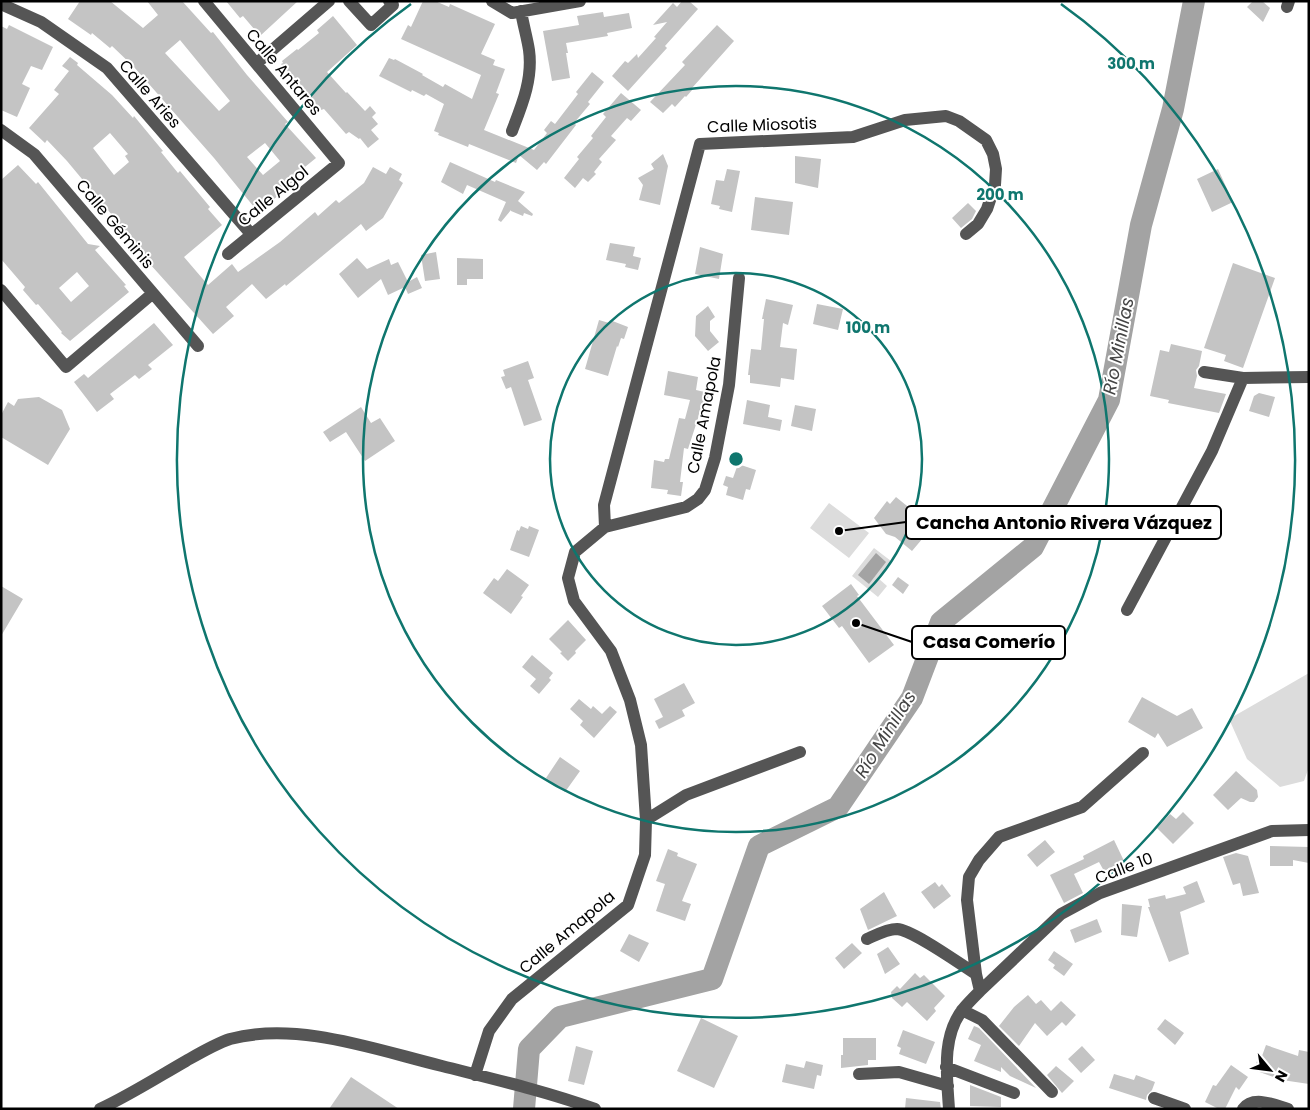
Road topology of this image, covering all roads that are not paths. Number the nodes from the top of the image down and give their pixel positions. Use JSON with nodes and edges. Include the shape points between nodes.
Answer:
{"nodes":[{"id":1,"x":204,"y":1,"type":"edge"},
{"id":2,"x":329,"y":1,"type":"edge"},
{"id":3,"x":349,"y":1,"type":"edge"},
{"id":4,"x":389,"y":1,"type":"edge"},
{"id":5,"x":492,"y":1,"type":"edge"},
{"id":6,"x":580,"y":1,"type":"edge"},
{"id":7,"x":1,"y":4,"type":"edge"},
{"id":8,"x":521,"y":11,"type":"junction"},
{"id":9,"x":257,"y":63,"type":"junction"},
{"id":10,"x":1,"y":130,"type":"edge"},
{"id":11,"x":512,"y":131,"type":"dead end"},
{"id":12,"x":339,"y":163,"type":"joint"},
{"id":13,"x":251,"y":234,"type":"junction"},
{"id":14,"x":966,"y":234,"type":"dead end"},
{"id":15,"x":228,"y":254,"type":"dead end"},
{"id":16,"x":738,"y":278,"type":"dead end"},
{"id":17,"x":1,"y":290,"type":"edge"},
{"id":18,"x":152,"y":294,"type":"junction"},
{"id":19,"x":198,"y":346,"type":"dead end"},
{"id":20,"x":1204,"y":372,"type":"dead end"},
{"id":21,"x":1309,"y":377,"type":"edge"},
{"id":22,"x":1243,"y":378,"type":"junction"},
{"id":23,"x":604,"y":527,"type":"junction"},
{"id":24,"x":1127,"y":610,"type":"dead end"},
{"id":25,"x":800,"y":752,"type":"dead end"},
{"id":26,"x":1143,"y":753,"type":"dead end"},
{"id":27,"x":646,"y":820,"type":"junction"},
{"id":28,"x":1309,"y":830,"type":"edge"},
{"id":29,"x":867,"y":939,"type":"dead end"},
{"id":30,"x":976,"y":974,"type":"junction"},
{"id":31,"x":980,"y":992,"type":"junction"},
{"id":32,"x":962,"y":1010,"type":"junction"},
{"id":33,"x":946,"y":1067,"type":"junction"},
{"id":34,"x":475,"y":1074,"type":"junction"},
{"id":35,"x":859,"y":1074,"type":"dead end"},
{"id":36,"x":948,"y":1086,"type":"junction"},
{"id":37,"x":1052,"y":1092,"type":"dead end"},
{"id":38,"x":1014,"y":1093,"type":"dead end"},
{"id":39,"x":1154,"y":1098,"type":"dead end"},
{"id":40,"x":100,"y":1109,"type":"edge"},
{"id":41,"x":595,"y":1109,"type":"edge"},
{"id":42,"x":949,"y":1109,"type":"edge"},
{"id":43,"x":1185,"y":1109,"type":"edge"},
{"id":44,"x":1243,"y":1109,"type":"edge"},
{"id":45,"x":1288,"y":1109,"type":"edge"}],
"edges":[{"from":1,"to":9,"type":"street","name":"Calle Antares"},
{"from":2,"to":9,"type":"street"},
{"from":3,"to":4,"type":"street","via":[[371,24],[393,5]]},
{"from":5,"to":8,"type":"street","via":[[512,13]]},
{"from":6,"to":8,"type":"street"},
{"from":7,"to":13,"type":"street","name":"Calle Aries","via":[[41,22],[107,68]]},
{"from":8,"to":11,"type":"street","via":[[529,50],[529,75],[526,95]]},
{"from":9,"to":12,"type":"street","name":"Calle Antares"},
{"from":10,"to":18,"type":"street","name":"Calle Géminis","via":[[34,154]]},
{"from":12,"to":13,"type":"street","name":"Calle Algol"},
{"from":13,"to":15,"type":"street","name":"Calle Algol"},
{"from":14,"to":23,"type":"street","name":"Calle Miosotis","via":[[978,224],[987,209],[995,185],[996,169],[986,140],[946,116],[905,120],[853,138],[700,144],[604,505]]},
{"from":16,"to":23,"type":"street","name":"Calle Amapola","via":[[729,384],[705,490],[686,507]]},
{"from":17,"to":18,"type":"street","via":[[66,367]]},
{"from":18,"to":19,"type":"street","name":"Calle Géminis"},
{"from":20,"to":22,"type":"street"},
{"from":21,"to":22,"type":"street"},
{"from":22,"to":24,"type":"street","via":[[1212,451]]},
{"from":23,"to":27,"type":"street","name":"Calle Amapola","via":[[576,552],[568,578],[574,601],[611,651],[630,700],[641,745]]},
{"from":25,"to":27,"type":"street","via":[[686,795]]},
{"from":26,"to":30,"type":"street","via":[[1082,807],[999,837],[979,860],[969,877],[967,900]]},
{"from":27,"to":34,"type":"street","name":"Calle Amapola","via":[[645,855],[628,904],[512,998],[489,1031]]},
{"from":28,"to":31,"type":"street","name":"Calle 10","via":[[1272,831],[1100,893],[1061,914]]},
{"from":29,"to":30,"type":"street","via":[[898,929],[912,934]]},
{"from":30,"to":31,"type":"street"},
{"from":31,"to":32,"type":"street","name":"Calle 10"},
{"from":32,"to":33,"type":"street","name":"Calle 10","via":[[950,1034]]},
{"from":32,"to":37,"type":"street","via":[[982,1020]]},
{"from":33,"to":36,"type":"street","name":"Calle 10"},
{"from":33,"to":38,"type":"street"},
{"from":34,"to":40,"type":"street","via":[[330,1038],[257,1034],[229,1040],[203,1051]]},
{"from":34,"to":41,"type":"street"},
{"from":35,"to":36,"type":"street","via":[[900,1072]]},
{"from":36,"to":42,"type":"street","name":"Calle 10"},
{"from":39,"to":43,"type":"street"},
{"from":44,"to":45,"type":"street","via":[[1246,1105],[1262,1101]]}]}
